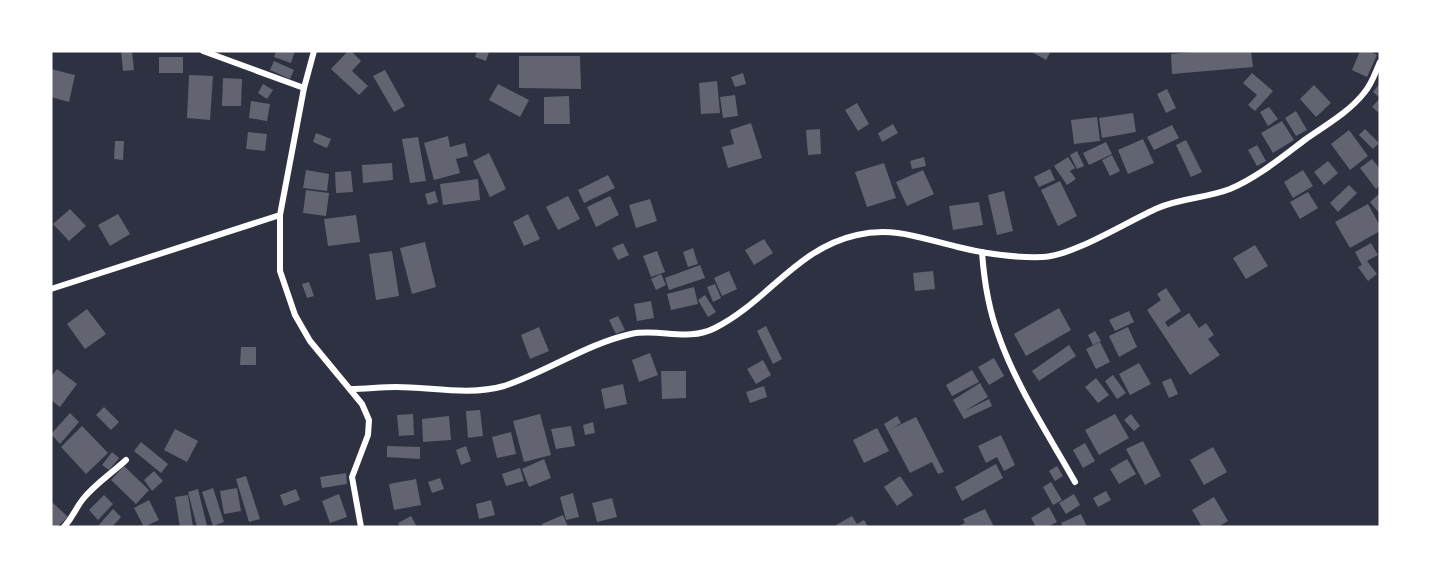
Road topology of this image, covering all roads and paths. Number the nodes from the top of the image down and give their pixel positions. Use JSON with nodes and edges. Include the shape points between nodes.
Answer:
{"nodes":[{"id":1,"x":203,"y":51,"type":"edge"},
{"id":2,"x":314,"y":51,"type":"edge"},
{"id":3,"x":1380,"y":63,"type":"edge"},
{"id":4,"x":304,"y":88,"type":"junction"},
{"id":5,"x":280,"y":215,"type":"junction"},
{"id":6,"x":982,"y":252,"type":"junction"},
{"id":7,"x":51,"y":289,"type":"edge"},
{"id":8,"x":350,"y":389,"type":"junction"},
{"id":9,"x":126,"y":460,"type":"dead end"},
{"id":10,"x":1075,"y":482,"type":"dead end"},
{"id":11,"x":64,"y":527,"type":"edge"},
{"id":12,"x":361,"y":527,"type":"edge"}],
"edges":[{"from":1,"to":4,"type":"street"},
{"from":2,"to":4,"type":"street"},
{"from":3,"to":6,"type":"street","via":[[1365,93],[1338,117],[1270,166],[1227,190],[1160,207],[1068,252],[1047,257]]},
{"from":4,"to":5,"type":"street"},
{"from":5,"to":7,"type":"street"},
{"from":5,"to":8,"type":"street","via":[[280,270],[289,299],[310,341]]},
{"from":6,"to":8,"type":"street","via":[[904,232],[857,235],[805,257],[743,311],[701,334],[627,335],[486,390]]},
{"from":6,"to":10,"type":"street","via":[[992,314],[1006,356]]},
{"from":8,"to":12,"type":"street","via":[[369,420],[368,435],[352,477]]},
{"from":9,"to":11,"type":"street","via":[[81,501]]}]}
